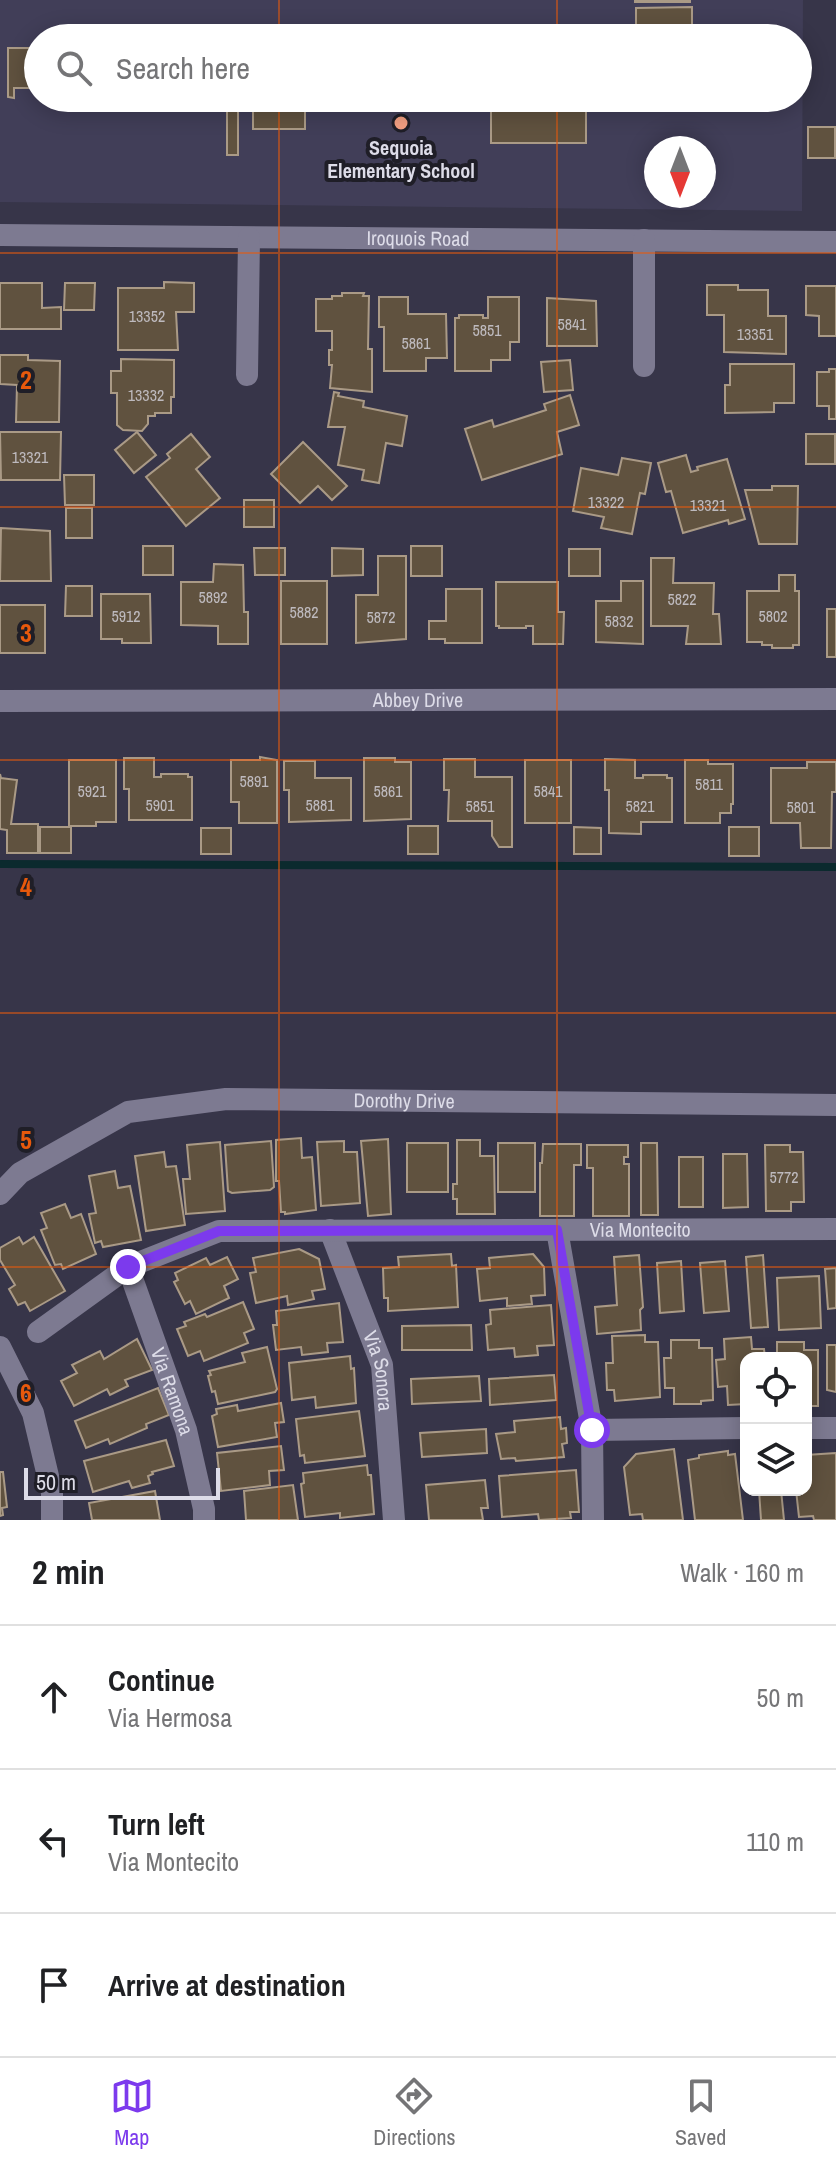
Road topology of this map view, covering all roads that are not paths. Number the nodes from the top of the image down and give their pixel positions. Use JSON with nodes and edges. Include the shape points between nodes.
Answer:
{"nodes":[{"id":1,"x":0,"y":235,"type":"edge"},
{"id":2,"x":249,"y":238,"type":"junction"},
{"id":3,"x":644,"y":240,"type":"junction"},
{"id":4,"x":836,"y":242,"type":"edge"},
{"id":5,"x":644,"y":366,"type":"dead end"},
{"id":6,"x":247,"y":375,"type":"dead end"},
{"id":7,"x":836,"y":699,"type":"edge"},
{"id":8,"x":0,"y":701,"type":"edge"},
{"id":9,"x":836,"y":1105,"type":"edge"},
{"id":10,"x":0,"y":1194,"type":"edge"},
{"id":11,"x":836,"y":1229,"type":"edge"},
{"id":12,"x":330,"y":1230,"type":"junction"},
{"id":13,"x":557,"y":1230,"type":"junction"},
{"id":14,"x":128,"y":1267,"type":"junction"},
{"id":15,"x":38,"y":1332,"type":"dead end"},
{"id":16,"x":0,"y":1347,"type":"edge"},
{"id":17,"x":740,"y":1428,"type":"edge"},
{"id":18,"x":812,"y":1428,"type":"edge"},
{"id":19,"x":836,"y":1428,"type":"edge"},
{"id":20,"x":592,"y":1430,"type":"junction"},
{"id":21,"x":52,"y":1520,"type":"edge"},
{"id":22,"x":204,"y":1520,"type":"edge"},
{"id":23,"x":394,"y":1520,"type":"edge"},
{"id":24,"x":593,"y":1520,"type":"edge"}],
"edges":[{"from":1,"to":2,"type":"street","name":"Iroquois Road"},
{"from":2,"to":3,"type":"street","name":"Iroquois Road"},
{"from":2,"to":6,"type":"street"},
{"from":3,"to":4,"type":"street","name":"Iroquois Road"},
{"from":3,"to":5,"type":"street"},
{"from":7,"to":8,"type":"street","name":"Abbey Drive"},
{"from":9,"to":10,"type":"street","name":"Dorothy Drive","via":[[226,1099],[128,1112],[20,1173]]},
{"from":11,"to":13,"type":"street","name":"Via Montecito"},
{"from":12,"to":13,"type":"street","name":"Via Montecito"},
{"from":12,"to":14,"type":"street","name":"Via Montecito","via":[[219,1231]]},
{"from":12,"to":23,"type":"street","name":"Via Sonora","via":[[382,1365]]},
{"from":13,"to":20,"type":"street"},
{"from":14,"to":15,"type":"street","name":"Via Montecito"},
{"from":14,"to":22,"type":"street","name":"Via Ramona","via":[[186,1430]]},
{"from":16,"to":21,"type":"street","via":[[33,1413],[52,1493]]},
{"from":17,"to":20,"type":"street"},
{"from":18,"to":19,"type":"street"},
{"from":20,"to":24,"type":"street"}]}
